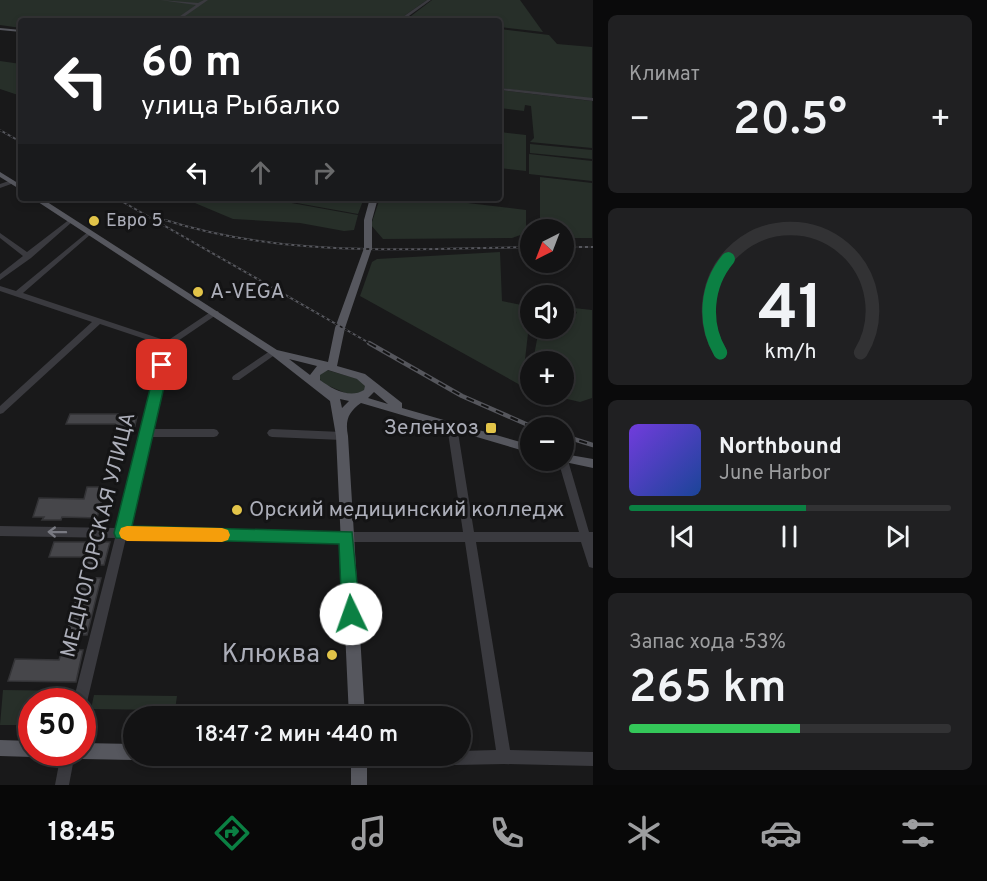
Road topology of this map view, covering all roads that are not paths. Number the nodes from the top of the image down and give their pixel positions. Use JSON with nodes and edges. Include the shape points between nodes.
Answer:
{"nodes":[{"id":1,"x":162,"y":0,"type":"edge"},
{"id":2,"x":206,"y":0,"type":"edge"},
{"id":3,"x":429,"y":0,"type":"edge"},
{"id":4,"x":197,"y":4,"type":"junction"},
{"id":5,"x":179,"y":18,"type":"edge"},
{"id":6,"x":403,"y":18,"type":"edge"},
{"id":7,"x":0,"y":28,"type":"edge"},
{"id":8,"x":18,"y":31,"type":"edge"},
{"id":9,"x":502,"y":89,"type":"edge"},
{"id":10,"x":592,"y":100,"type":"edge"},
{"id":11,"x":0,"y":174,"type":"edge"},
{"id":12,"x":12,"y":182,"type":"junction"},
{"id":13,"x":0,"y":186,"type":"edge"},
{"id":14,"x":18,"y":186,"type":"edge"},
{"id":15,"x":40,"y":201,"type":"edge"},
{"id":16,"x":373,"y":201,"type":"edge"},
{"id":17,"x":70,"y":221,"type":"junction"},
{"id":18,"x":89,"y":233,"type":"junction"},
{"id":19,"x":0,"y":235,"type":"edge"},
{"id":20,"x":28,"y":255,"type":"junction"},
{"id":21,"x":0,"y":278,"type":"edge"},
{"id":22,"x":1,"y":290,"type":"edge"},
{"id":23,"x":17,"y":294,"type":"junction"},
{"id":24,"x":215,"y":314,"type":"junction"},
{"id":25,"x":99,"y":320,"type":"junction"},
{"id":26,"x":168,"y":344,"type":"junction"},
{"id":27,"x":273,"y":352,"type":"junction"},
{"id":28,"x":332,"y":368,"type":"junction"},
{"id":29,"x":236,"y":378,"type":"dead end"},
{"id":30,"x":369,"y":382,"type":"junction"},
{"id":31,"x":318,"y":385,"type":"junction"},
{"id":32,"x":358,"y":399,"type":"junction"},
{"id":33,"x":0,"y":411,"type":"edge"},
{"id":34,"x":417,"y":415,"type":"junction"},
{"id":35,"x":452,"y":426,"type":"junction"},
{"id":36,"x":146,"y":433,"type":"junction"},
{"id":37,"x":214,"y":433,"type":"dead end"},
{"id":38,"x":272,"y":433,"type":"dead end"},
{"id":39,"x":342,"y":436,"type":"junction"},
{"id":40,"x":520,"y":445,"type":"edge"},
{"id":41,"x":574,"y":461,"type":"edge"},
{"id":42,"x":592,"y":464,"type":"edge"},
{"id":43,"x":567,"y":471,"type":"edge"},
{"id":44,"x":0,"y":531,"type":"edge"},
{"id":45,"x":122,"y":533,"type":"junction"},
{"id":46,"x":467,"y":536,"type":"junction"},
{"id":47,"x":346,"y":537,"type":"junction"},
{"id":48,"x":588,"y":537,"type":"edge"},
{"id":49,"x":592,"y":562,"type":"edge"},
{"id":50,"x":83,"y":688,"type":"edge"},
{"id":51,"x":356,"y":706,"type":"edge"},
{"id":52,"x":0,"y":748,"type":"edge"},
{"id":53,"x":18,"y":749,"type":"edge"},
{"id":54,"x":96,"y":751,"type":"edge"},
{"id":55,"x":123,"y":752,"type":"edge"},
{"id":56,"x":471,"y":757,"type":"edge"},
{"id":57,"x":504,"y":757,"type":"junction"},
{"id":58,"x":592,"y":759,"type":"edge"},
{"id":59,"x":66,"y":766,"type":"edge"},
{"id":60,"x":359,"y":766,"type":"edge"},
{"id":61,"x":62,"y":785,"type":"edge"},
{"id":62,"x":359,"y":785,"type":"edge"}],
"edges":[{"from":1,"to":4,"type":"street"},
{"from":2,"to":4,"type":"street"},
{"from":3,"to":6,"type":"street"},
{"from":4,"to":5,"type":"street"},
{"from":7,"to":8,"type":"main road"},
{"from":9,"to":10,"type":"street"},
{"from":11,"to":12,"type":"main road"},
{"from":12,"to":13,"type":"street"},
{"from":12,"to":14,"type":"main road"},
{"from":15,"to":17,"type":"main road"},
{"from":16,"to":28,"type":"main road","via":[[368,220],[368,248],[340,328]]},
{"from":17,"to":18,"type":"main road"},
{"from":17,"to":20,"type":"street"},
{"from":18,"to":23,"type":"street"},
{"from":18,"to":24,"type":"main road"},
{"from":19,"to":20,"type":"street"},
{"from":20,"to":21,"type":"street"},
{"from":22,"to":23,"type":"street"},
{"from":23,"to":25,"type":"street"},
{"from":24,"to":26,"type":"street"},
{"from":24,"to":27,"type":"main road"},
{"from":25,"to":26,"type":"street"},
{"from":25,"to":33,"type":"street"},
{"from":26,"to":36,"type":"street","name":"МЕДНОГОРСКАЯ УЛИЦА"},
{"from":27,"to":28,"type":"main road"},
{"from":27,"to":29,"type":"street"},
{"from":27,"to":31,"type":"main road"},
{"from":28,"to":30,"type":"main road"},
{"from":28,"to":31,"type":"main road","via":[[316,373]]},
{"from":30,"to":32,"type":"main road","via":[[369,393]]},
{"from":30,"to":34,"type":"main road","via":[[389,401]]},
{"from":31,"to":32,"type":"main road","via":[[346,398]]},
{"from":31,"to":39,"type":"main road","via":[[335,399]]},
{"from":32,"to":34,"type":"main road"},
{"from":32,"to":39,"type":"main road","via":[[344,412]]},
{"from":34,"to":35,"type":"main road"},
{"from":35,"to":40,"type":"main road"},
{"from":35,"to":46,"type":"street"},
{"from":36,"to":37,"type":"street"},
{"from":36,"to":45,"type":"street","name":"МЕДНОГОРСКАЯ УЛИЦА"},
{"from":38,"to":39,"type":"street"},
{"from":39,"to":47,"type":"main road"},
{"from":41,"to":42,"type":"main road"},
{"from":43,"to":48,"type":"street"},
{"from":45,"to":44,"type":"street","one_way":true},
{"from":45,"to":47,"type":"street"},
{"from":45,"to":50,"type":"street","name":"МЕДНОГОРСКАЯ УЛИЦА"},
{"from":46,"to":47,"type":"street"},
{"from":46,"to":48,"type":"street"},
{"from":46,"to":57,"type":"street"},
{"from":47,"to":51,"type":"main road"},
{"from":48,"to":49,"type":"street"},
{"from":52,"to":53,"type":"main road"},
{"from":54,"to":55,"type":"main road"},
{"from":56,"to":57,"type":"street"},
{"from":57,"to":58,"type":"street"},
{"from":59,"to":61,"type":"street"},
{"from":60,"to":62,"type":"main road"}]}
